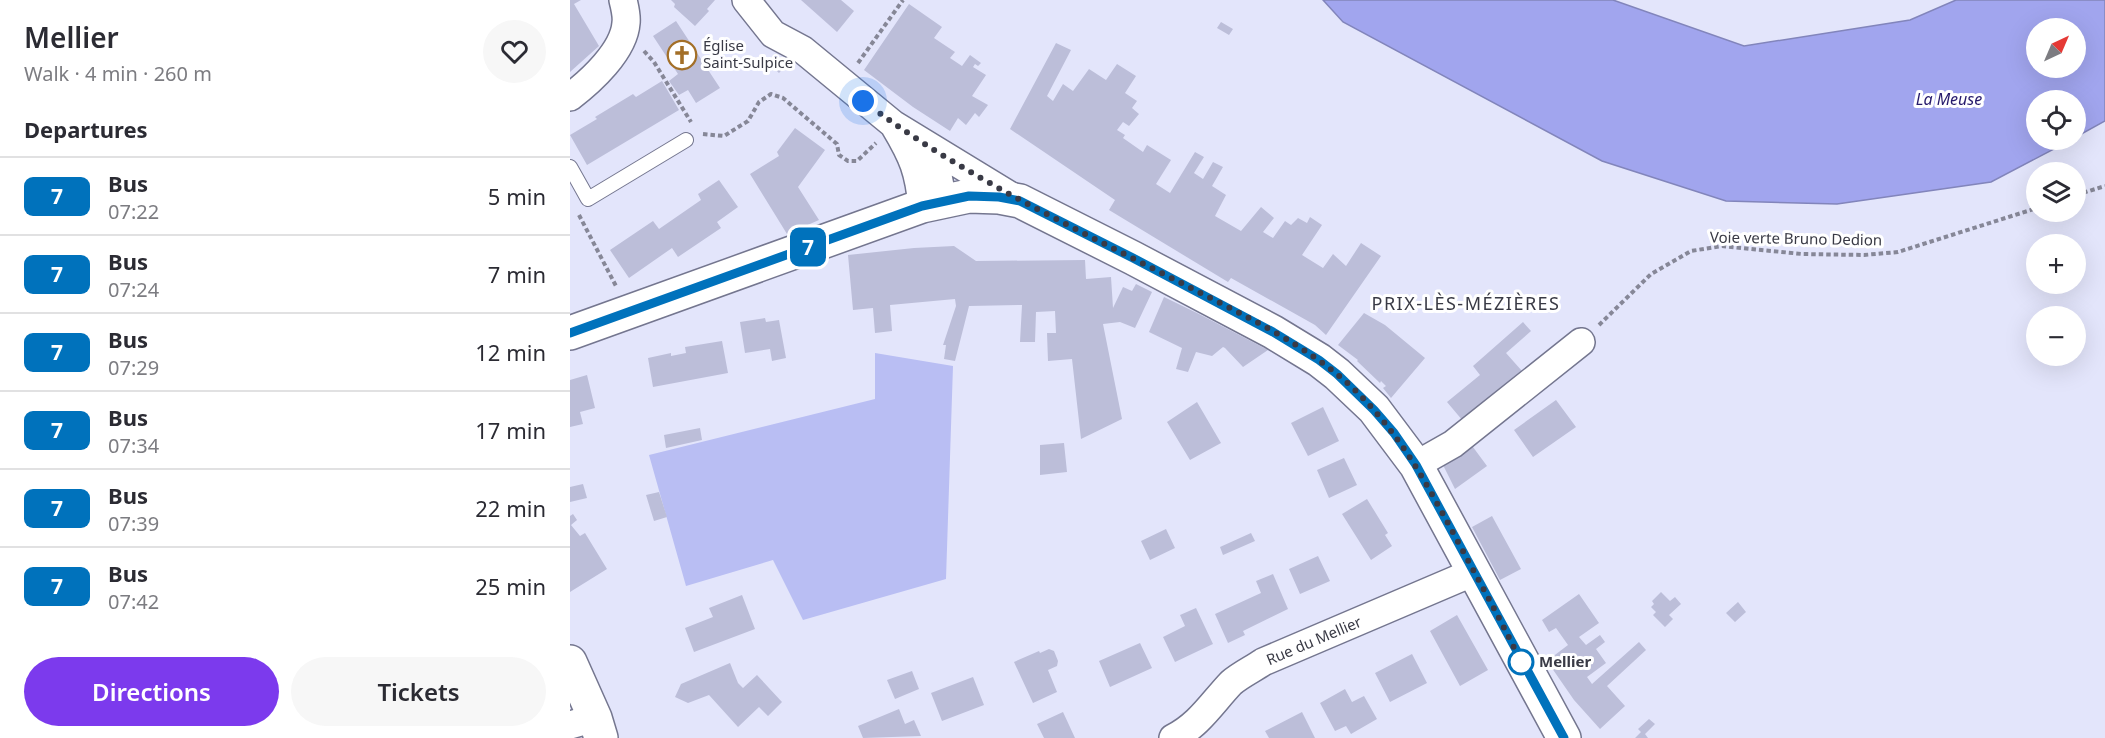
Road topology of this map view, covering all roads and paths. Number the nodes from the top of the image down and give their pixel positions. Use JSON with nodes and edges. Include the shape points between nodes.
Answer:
{"nodes":[{"id":1,"x":623,"y":0,"type":"edge"},
{"id":2,"x":746,"y":0,"type":"edge"},
{"id":3,"x":903,"y":0,"type":"edge"},
{"id":4,"x":621,"y":40,"type":"junction"},
{"id":5,"x":843,"y":84,"type":"junction"},
{"id":6,"x":570,"y":97,"type":"edge"},
{"id":7,"x":893,"y":124,"type":"junction"},
{"id":8,"x":692,"y":137,"type":"junction"},
{"id":9,"x":930,"y":147,"type":"junction"},
{"id":10,"x":570,"y":167,"type":"edge"},
{"id":11,"x":2105,"y":186,"type":"edge"},
{"id":12,"x":2086,"y":192,"type":"edge"},
{"id":13,"x":588,"y":199,"type":"junction"},
{"id":14,"x":1020,"y":201,"type":"junction"},
{"id":15,"x":940,"y":202,"type":"junction"},
{"id":16,"x":2026,"y":211,"type":"edge"},
{"id":17,"x":629,"y":310,"type":"junction"},
{"id":18,"x":570,"y":333,"type":"edge"},
{"id":19,"x":1581,"y":342,"type":"joint"},
{"id":20,"x":1416,"y":465,"type":"junction"},
{"id":21,"x":1474,"y":572,"type":"junction"},
{"id":22,"x":570,"y":662,"type":"edge"},
{"id":23,"x":589,"y":727,"type":"edge"},
{"id":24,"x":1173,"y":738,"type":"edge"},
{"id":25,"x":1564,"y":738,"type":"edge"}],
"edges":[{"from":1,"to":4,"type":"street","via":[[627,22]]},
{"from":2,"to":5,"type":"street","via":[[774,34],[803,50]]},
{"from":3,"to":5,"type":"path"},
{"from":4,"to":6,"type":"street","via":[[592,79]]},
{"from":4,"to":8,"type":"path","via":[[654,62]]},
{"from":5,"to":7,"type":"street"},
{"from":7,"to":8,"type":"path","via":[[857,161],[848,160],[839,155],[837,144],[783,98],[771,94],[759,102],[748,121],[724,136]]},
{"from":7,"to":9,"type":"street"},
{"from":7,"to":15,"type":"street","via":[[917,171]]},
{"from":8,"to":13,"type":"lane"},
{"from":9,"to":14,"type":"street"},
{"from":9,"to":15,"type":"street"},
{"from":10,"to":13,"type":"lane"},
{"from":11,"to":12,"type":"path"},
{"from":13,"to":17,"type":"path","via":[[579,207],[578,214]]},
{"from":14,"to":15,"type":"street","via":[[982,196]]},
{"from":14,"to":20,"type":"street","via":[[1273,332],[1319,360],[1374,410]]},
{"from":15,"to":17,"type":"street"},
{"from":16,"to":19,"type":"path","name":"Voie verte Bruno Dedion","via":[[1898,252],[1802,254],[1722,246],[1691,251],[1651,274]]},
{"from":17,"to":18,"type":"street"},
{"from":19,"to":20,"type":"street","via":[[1453,444]]},
{"from":20,"to":21,"type":"street"},
{"from":21,"to":24,"type":"street","name":"Rue du Mellier","via":[[1263,662],[1233,682],[1201,718]]},
{"from":21,"to":25,"type":"street"},
{"from":22,"to":23,"type":"street"}]}
